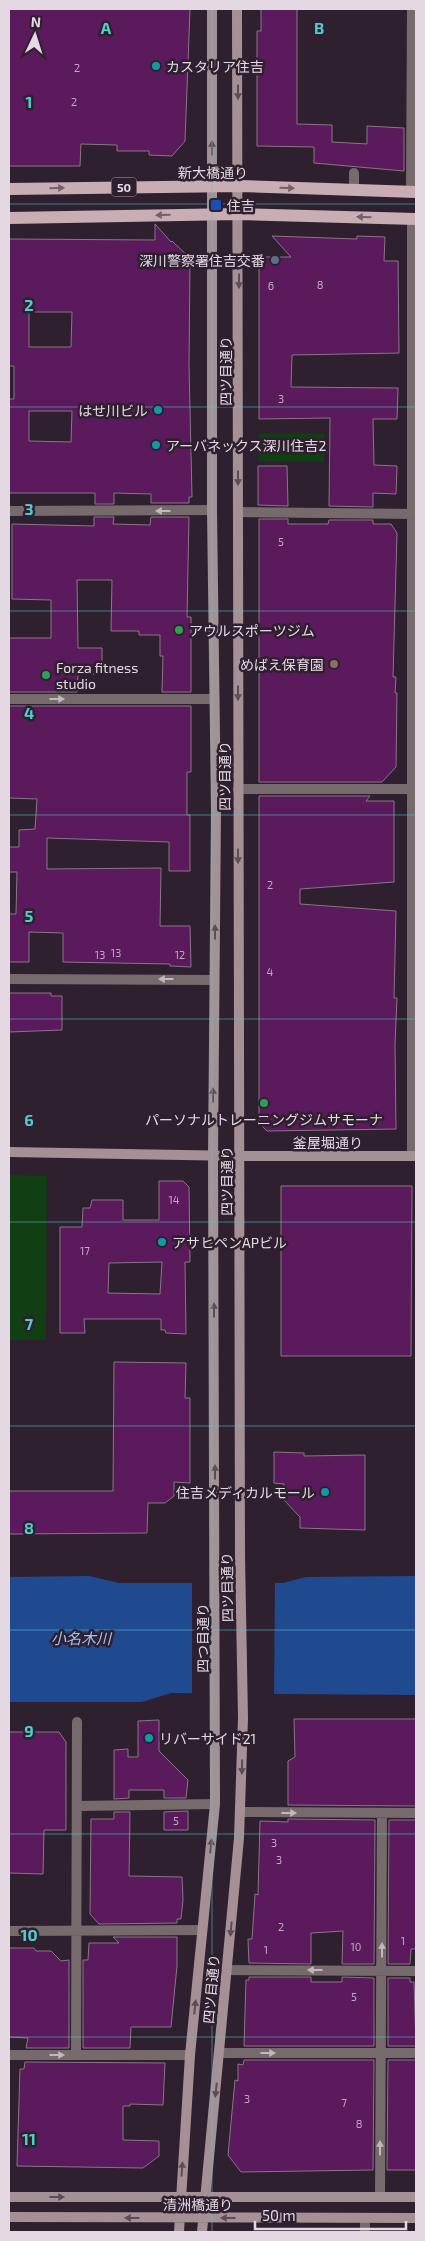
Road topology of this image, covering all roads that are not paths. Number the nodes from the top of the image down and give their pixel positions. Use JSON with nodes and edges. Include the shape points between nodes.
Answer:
{"nodes":[{"id":1,"x":212,"y":9,"type":"edge"},
{"id":2,"x":237,"y":9,"type":"edge"},
{"id":3,"x":412,"y":9,"type":"edge"},
{"id":4,"x":354,"y":173,"type":"dead end"},
{"id":5,"x":212,"y":186,"type":"junction"},
{"id":6,"x":239,"y":186,"type":"junction"},
{"id":7,"x":9,"y":189,"type":"edge"},
{"id":8,"x":354,"y":190,"type":"junction"},
{"id":9,"x":414,"y":192,"type":"edge"},
{"id":10,"x":212,"y":214,"type":"junction"},
{"id":11,"x":239,"y":214,"type":"junction"},
{"id":12,"x":9,"y":218,"type":"edge"},
{"id":13,"x":414,"y":219,"type":"edge"},
{"id":14,"x":212,"y":510,"type":"junction"},
{"id":15,"x":9,"y":511,"type":"edge"},
{"id":16,"x":238,"y":512,"type":"junction"},
{"id":17,"x":414,"y":514,"type":"edge"},
{"id":18,"x":9,"y":699,"type":"edge"},
{"id":19,"x":214,"y":699,"type":"junction"},
{"id":20,"x":238,"y":789,"type":"junction"},
{"id":21,"x":414,"y":789,"type":"edge"},
{"id":22,"x":9,"y":979,"type":"edge"},
{"id":23,"x":214,"y":980,"type":"junction"},
{"id":24,"x":9,"y":1152,"type":"edge"},
{"id":25,"x":213,"y":1156,"type":"junction"},
{"id":26,"x":240,"y":1156,"type":"junction"},
{"id":27,"x":414,"y":1156,"type":"edge"},
{"id":28,"x":215,"y":1556,"type":"joint"},
{"id":29,"x":216,"y":1720,"type":"joint"},
{"id":30,"x":77,"y":1722,"type":"dead end"},
{"id":31,"x":215,"y":1804,"type":"junction"},
{"id":32,"x":78,"y":1806,"type":"junction"},
{"id":33,"x":240,"y":1812,"type":"junction"},
{"id":34,"x":382,"y":1813,"type":"junction"},
{"id":35,"x":416,"y":1813,"type":"edge"},
{"id":36,"x":77,"y":1930,"type":"junction"},
{"id":37,"x":202,"y":1930,"type":"junction"},
{"id":38,"x":9,"y":1931,"type":"edge"},
{"id":39,"x":227,"y":1970,"type":"junction"},
{"id":40,"x":382,"y":1970,"type":"junction"},
{"id":41,"x":416,"y":1971,"type":"edge"},
{"id":42,"x":219,"y":2053,"type":"junction"},
{"id":43,"x":381,"y":2053,"type":"junction"},
{"id":44,"x":416,"y":2053,"type":"edge"},
{"id":45,"x":9,"y":2055,"type":"edge"},
{"id":46,"x":76,"y":2055,"type":"junction"},
{"id":47,"x":190,"y":2055,"type":"junction"},
{"id":48,"x":180,"y":2196,"type":"junction"},
{"id":49,"x":205,"y":2196,"type":"junction"},
{"id":50,"x":380,"y":2196,"type":"junction"},
{"id":51,"x":9,"y":2197,"type":"edge"},
{"id":52,"x":416,"y":2197,"type":"edge"},
{"id":53,"x":9,"y":2217,"type":"edge"},
{"id":54,"x":181,"y":2218,"type":"junction"},
{"id":55,"x":203,"y":2218,"type":"junction"},
{"id":56,"x":365,"y":2218,"type":"junction"},
{"id":57,"x":416,"y":2218,"type":"edge"},
{"id":58,"x":179,"y":2232,"type":"edge"},
{"id":59,"x":202,"y":2232,"type":"edge"},
{"id":60,"x":365,"y":2232,"type":"edge"}],
"edges":[{"from":5,"to":1,"type":"main road","name":"四ツ目通り","one_way":true},
{"from":2,"to":6,"type":"main road","name":"四ツ目通り","one_way":true},
{"from":3,"to":9,"type":"street"},
{"from":4,"to":8,"type":"street"},
{"from":5,"to":6,"type":"main road","name":"新大橋通り","number":"50"},
{"from":7,"to":5,"type":"main road","name":"新大橋通り","number":"50","one_way":true},
{"from":5,"to":10,"type":"main road","name":"四ツ目通り"},
{"from":6,"to":8,"type":"main road","name":"新大橋通り","number":"50","one_way":true},
{"from":6,"to":11,"type":"main road","name":"四ツ目通り"},
{"from":8,"to":9,"type":"main road","name":"新大橋通り","number":"50"},
{"from":10,"to":11,"type":"main road","number":"50"},
{"from":10,"to":12,"type":"main road","number":"50","one_way":true},
{"from":10,"to":14,"type":"main road","name":"四ツ目通り"},
{"from":13,"to":11,"type":"main road","number":"50","one_way":true},
{"from":11,"to":16,"type":"main road","name":"四ツ目通り","one_way":true},
{"from":13,"to":17,"type":"street"},
{"from":14,"to":15,"type":"street","one_way":true},
{"from":14,"to":19,"type":"main road","name":"四ツ目通り"},
{"from":16,"to":17,"type":"street"},
{"from":16,"to":20,"type":"main road","name":"四ツ目通り","one_way":true},
{"from":17,"to":21,"type":"street"},
{"from":18,"to":19,"type":"street","one_way":true},
{"from":23,"to":19,"type":"main road","name":"四ツ目通り","one_way":true},
{"from":20,"to":21,"type":"street"},
{"from":20,"to":26,"type":"main road","name":"四ツ目通り","one_way":true},
{"from":21,"to":27,"type":"street"},
{"from":23,"to":22,"type":"street","one_way":true},
{"from":25,"to":23,"type":"main road","name":"四ツ目通り","one_way":true},
{"from":24,"to":25,"type":"main road","name":"釜屋堀通り"},
{"from":25,"to":26,"type":"main road","name":"釜屋堀通り"},
{"from":28,"to":25,"type":"main road","name":"四ツ目通り","one_way":true},
{"from":26,"to":27,"type":"main road","name":"釜屋堀通り"},
{"from":26,"to":33,"type":"main road","name":"四ツ目通り","one_way":true,"via":[[243,1718]]},
{"from":28,"to":29,"type":"main road","name":"四つ目通り"},
{"from":29,"to":31,"type":"main road","name":"四ツ目通り"},
{"from":30,"to":32,"type":"street"},
{"from":31,"to":32,"type":"street"},
{"from":37,"to":31,"type":"main road","name":"四ツ目通り","one_way":true},
{"from":32,"to":36,"type":"street"},
{"from":33,"to":34,"type":"street","one_way":true},
{"from":33,"to":39,"type":"main road","name":"四ツ目通り","one_way":true},
{"from":34,"to":35,"type":"street"},
{"from":40,"to":34,"type":"street","one_way":true},
{"from":36,"to":37,"type":"street"},
{"from":36,"to":38,"type":"street"},
{"from":36,"to":46,"type":"street"},
{"from":47,"to":37,"type":"main road","name":"四ツ目通り","one_way":true},
{"from":40,"to":39,"type":"street","one_way":true},
{"from":39,"to":42,"type":"main road","name":"四ツ目通り"},
{"from":40,"to":41,"type":"street"},
{"from":40,"to":43,"type":"street"},
{"from":42,"to":43,"type":"street","one_way":true},
{"from":42,"to":49,"type":"main road","name":"四ツ目通り","one_way":true},
{"from":43,"to":44,"type":"street"},
{"from":50,"to":43,"type":"street","one_way":true},
{"from":45,"to":46,"type":"street","one_way":true},
{"from":46,"to":47,"type":"street"},
{"from":48,"to":47,"type":"main road","name":"四ツ目通り","one_way":true},
{"from":48,"to":49,"type":"main road","name":"清洲橋通り"},
{"from":51,"to":48,"type":"main road","name":"清洲橋通り","one_way":true},
{"from":48,"to":54,"type":"main road","name":"四ツ目通り"},
{"from":49,"to":50,"type":"main road","name":"清洲橋通り"},
{"from":49,"to":55,"type":"main road","name":"四ツ目通り"},
{"from":50,"to":52,"type":"main road","name":"清洲橋通り"},
{"from":54,"to":53,"type":"main road","name":"清洲橋通り","one_way":true},
{"from":54,"to":55,"type":"main road","name":"清洲橋通り"},
{"from":54,"to":58,"type":"main road","name":"四ツ目通り"},
{"from":56,"to":55,"type":"main road","name":"清洲橋通り","one_way":true},
{"from":55,"to":59,"type":"main road","name":"四ツ目通り"},
{"from":56,"to":57,"type":"main road","name":"清洲橋通り"},
{"from":56,"to":60,"type":"street"}]}
